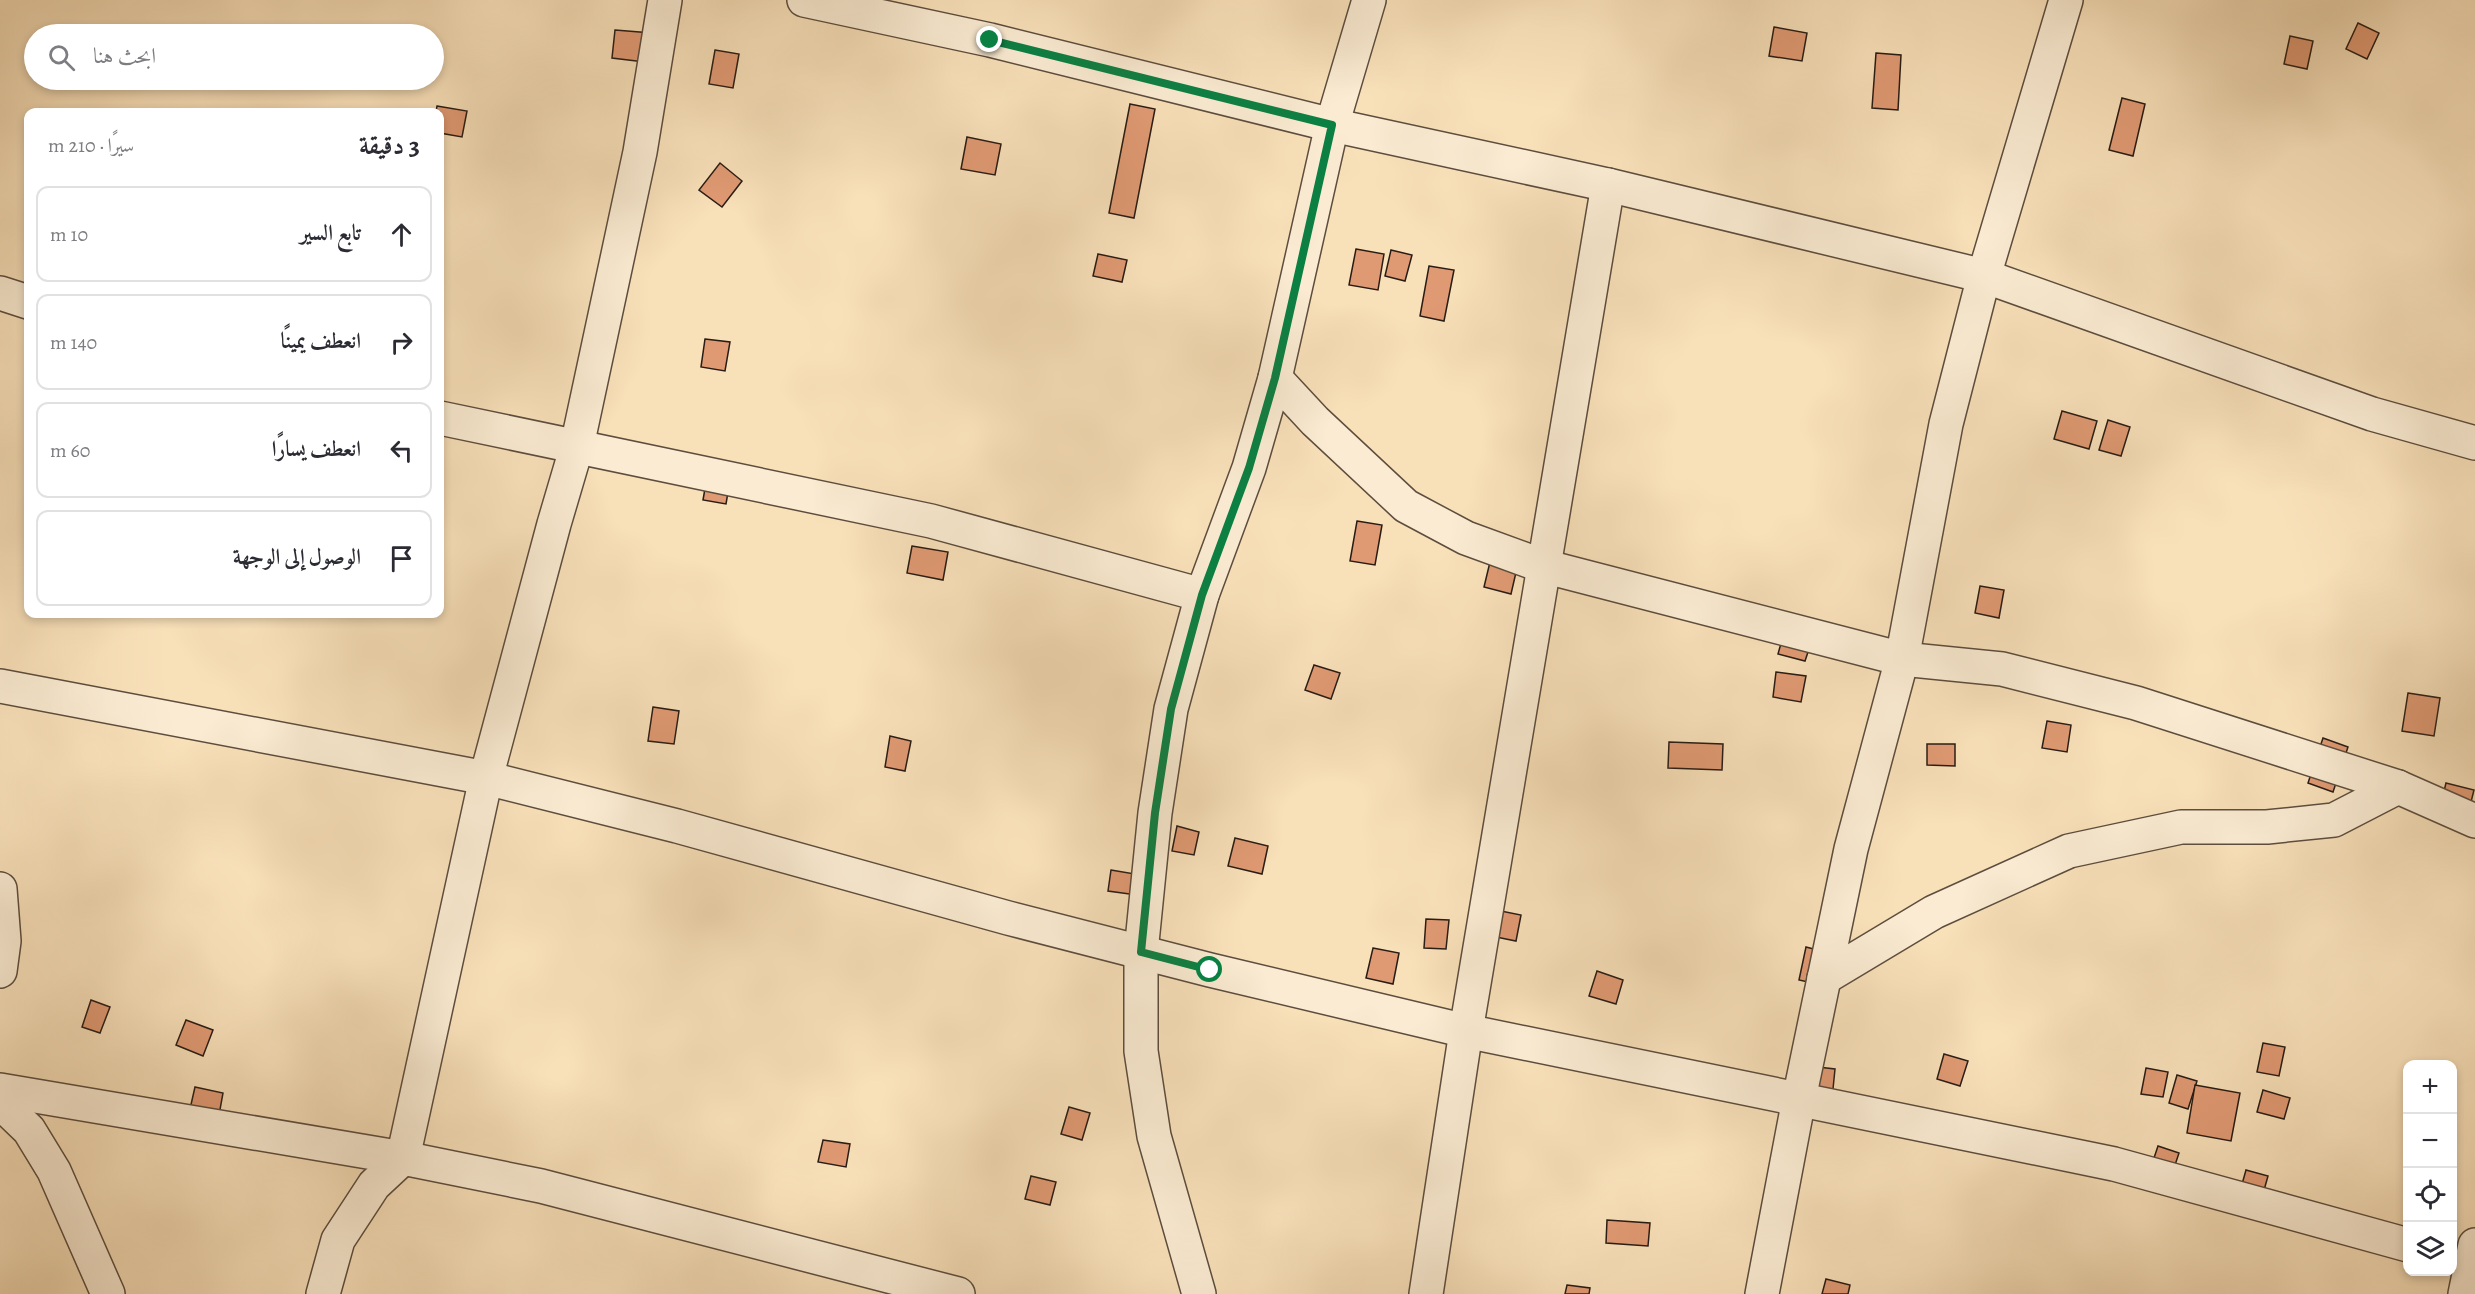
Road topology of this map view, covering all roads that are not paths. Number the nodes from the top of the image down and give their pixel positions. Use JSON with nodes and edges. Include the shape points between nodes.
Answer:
{"nodes":[{"id":1,"x":665,"y":0,"type":"edge"},
{"id":2,"x":804,"y":0,"type":"edge"},
{"id":3,"x":1370,"y":0,"type":"edge"},
{"id":4,"x":2066,"y":0,"type":"edge"},
{"id":5,"x":1332,"y":125,"type":"junction"},
{"id":6,"x":1608,"y":185,"type":"junction"},
{"id":7,"x":1984,"y":276,"type":"junction"},
{"id":8,"x":0,"y":293,"type":"edge"},
{"id":9,"x":24,"y":301,"type":"edge"},
{"id":10,"x":1275,"y":378,"type":"junction"},
{"id":11,"x":444,"y":419,"type":"edge"},
{"id":12,"x":2475,"y":443,"type":"edge"},
{"id":13,"x":578,"y":446,"type":"junction"},
{"id":14,"x":1544,"y":566,"type":"junction"},
{"id":15,"x":1202,"y":595,"type":"junction"},
{"id":16,"x":1902,"y":658,"type":"junction"},
{"id":17,"x":0,"y":686,"type":"edge"},
{"id":18,"x":486,"y":778,"type":"junction"},
{"id":19,"x":2398,"y":787,"type":"junction"},
{"id":20,"x":2475,"y":821,"type":"edge"},
{"id":21,"x":0,"y":889,"type":"edge"},
{"id":22,"x":1141,"y":952,"type":"junction"},
{"id":23,"x":0,"y":970,"type":"edge"},
{"id":24,"x":1824,"y":978,"type":"junction"},
{"id":25,"x":1466,"y":1031,"type":"junction"},
{"id":26,"x":0,"y":1090,"type":"edge"},
{"id":27,"x":1799,"y":1099,"type":"junction"},
{"id":28,"x":0,"y":1102,"type":"edge"},
{"id":29,"x":403,"y":1158,"type":"junction"},
{"id":30,"x":2403,"y":1244,"type":"edge"},
{"id":31,"x":108,"y":1294,"type":"edge"},
{"id":32,"x":322,"y":1294,"type":"edge"},
{"id":33,"x":958,"y":1294,"type":"edge"},
{"id":34,"x":1199,"y":1294,"type":"edge"},
{"id":35,"x":1426,"y":1294,"type":"edge"},
{"id":36,"x":1762,"y":1294,"type":"edge"}],
"edges":[{"from":1,"to":13,"type":"street","via":[[640,152]]},
{"from":2,"to":5,"type":"street","via":[[990,40]]},
{"from":3,"to":5,"type":"street"},
{"from":4,"to":7,"type":"street"},
{"from":5,"to":6,"type":"street"},
{"from":5,"to":10,"type":"street"},
{"from":6,"to":7,"type":"street"},
{"from":6,"to":14,"type":"street"},
{"from":7,"to":12,"type":"street","via":[[2372,414]]},
{"from":7,"to":16,"type":"street","via":[[1946,424]]},
{"from":8,"to":9,"type":"street"},
{"from":10,"to":14,"type":"street","via":[[1406,506],[1466,538]]},
{"from":10,"to":15,"type":"street","via":[[1249,468]]},
{"from":11,"to":13,"type":"street"},
{"from":13,"to":15,"type":"street","via":[[931,521]]},
{"from":13,"to":18,"type":"street"},
{"from":14,"to":16,"type":"street"},
{"from":14,"to":25,"type":"street"},
{"from":15,"to":22,"type":"street","via":[[1171,709],[1155,813]]},
{"from":16,"to":19,"type":"street","via":[[2002,669],[2136,703]]},
{"from":16,"to":24,"type":"street","via":[[1851,849]]},
{"from":17,"to":18,"type":"street"},
{"from":18,"to":22,"type":"street"},
{"from":18,"to":29,"type":"street"},
{"from":19,"to":20,"type":"street"},
{"from":19,"to":24,"type":"street","via":[[2334,820],[2267,827],[2181,827],[2069,852],[1934,912]]},
{"from":21,"to":23,"type":"street","via":[[4,941]]},
{"from":22,"to":25,"type":"street"},
{"from":22,"to":34,"type":"street","via":[[1142,1051],[1154,1136]]},
{"from":24,"to":27,"type":"street"},
{"from":25,"to":27,"type":"street"},
{"from":25,"to":35,"type":"street"},
{"from":26,"to":29,"type":"street"},
{"from":27,"to":30,"type":"street","via":[[2114,1164]]},
{"from":27,"to":36,"type":"street"},
{"from":28,"to":31,"type":"street","via":[[29,1130],[54,1171]]},
{"from":29,"to":32,"type":"street","via":[[374,1185],[338,1240]]},
{"from":29,"to":33,"type":"street","via":[[541,1186]]}]}
